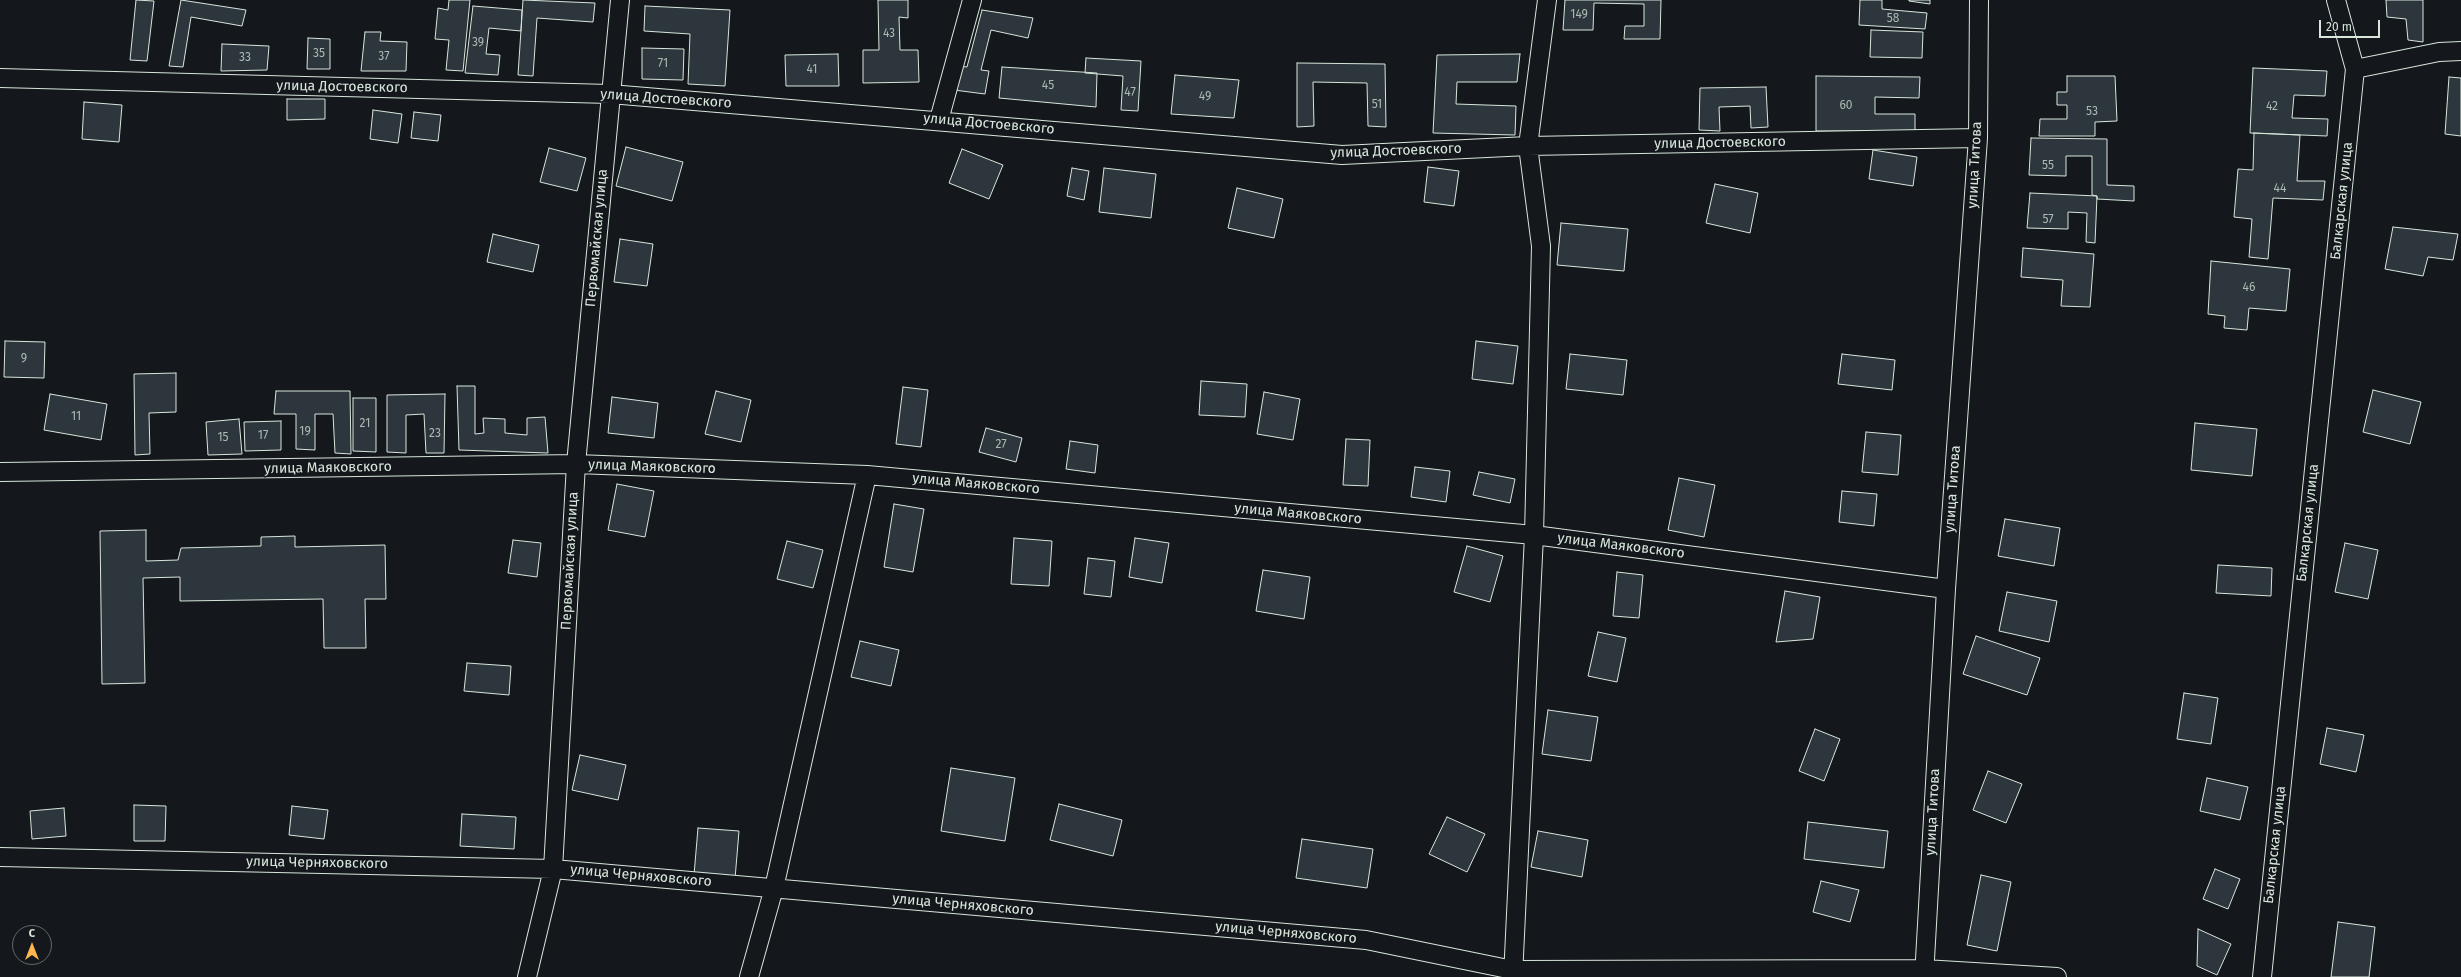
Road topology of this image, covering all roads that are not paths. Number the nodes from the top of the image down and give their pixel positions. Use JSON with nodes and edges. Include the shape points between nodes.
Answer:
{"nodes":[{"id":1,"x":620,"y":0,"type":"edge"},
{"id":2,"x":972,"y":0,"type":"edge"},
{"id":3,"x":1547,"y":0,"type":"edge"},
{"id":4,"x":1980,"y":0,"type":"edge"},
{"id":5,"x":2336,"y":0,"type":"edge"},
{"id":6,"x":2461,"y":51,"type":"edge"},
{"id":7,"x":2355,"y":69,"type":"junction"},
{"id":8,"x":0,"y":78,"type":"edge"},
{"id":9,"x":610,"y":94,"type":"junction"},
{"id":10,"x":939,"y":120,"type":"junction"},
{"id":11,"x":1978,"y":138,"type":"junction"},
{"id":12,"x":1528,"y":146,"type":"junction"},
{"id":13,"x":576,"y":464,"type":"junction"},
{"id":14,"x":0,"y":472,"type":"edge"},
{"id":15,"x":867,"y":475,"type":"junction"},
{"id":16,"x":1534,"y":535,"type":"junction"},
{"id":17,"x":1946,"y":589,"type":"junction"},
{"id":18,"x":0,"y":856,"type":"edge"},
{"id":19,"x":553,"y":869,"type":"junction"},
{"id":20,"x":774,"y":888,"type":"junction"},
{"id":21,"x":1924,"y":973,"type":"edge"},
{"id":22,"x":1513,"y":974,"type":"edge"},
{"id":23,"x":527,"y":977,"type":"edge"},
{"id":24,"x":749,"y":977,"type":"edge"},
{"id":25,"x":2057,"y":977,"type":"edge"},
{"id":26,"x":2262,"y":977,"type":"edge"}],
"edges":[{"from":1,"to":9,"type":"street","name":"Первомайская улица"},
{"from":2,"to":10,"type":"street"},
{"from":3,"to":12,"type":"street"},
{"from":4,"to":11,"type":"street","name":"улица Титова"},
{"from":5,"to":7,"type":"street"},
{"from":6,"to":7,"type":"street","via":[[2439,52]]},
{"from":7,"to":26,"type":"street","name":"Балкарская улица"},
{"from":8,"to":9,"type":"street","name":"улица Достоевского"},
{"from":9,"to":10,"type":"street","name":"улица Достоевского"},
{"from":9,"to":13,"type":"street","name":"Первомайская улица"},
{"from":10,"to":12,"type":"street","name":"улица Достоевского","via":[[1342,155]]},
{"from":11,"to":12,"type":"street","name":"улица Достоевского"},
{"from":11,"to":17,"type":"street","name":"улица Титова"},
{"from":12,"to":16,"type":"street","via":[[1541,246]]},
{"from":13,"to":14,"type":"street","name":"улица Маяковского"},
{"from":13,"to":15,"type":"street","name":"улица Маяковского"},
{"from":13,"to":19,"type":"street","name":"Первомайская улица"},
{"from":15,"to":16,"type":"street","name":"улица Маяковского"},
{"from":15,"to":20,"type":"street"},
{"from":16,"to":17,"type":"street","name":"улица Маяковского"},
{"from":16,"to":22,"type":"street"},
{"from":17,"to":21,"type":"street","name":"улица Титова"},
{"from":18,"to":19,"type":"street","name":"улица Черняховского"},
{"from":19,"to":20,"type":"street","name":"улица Черняховского"},
{"from":19,"to":23,"type":"street","name":"Первомайская улица"},
{"from":20,"to":22,"type":"street","name":"улица Черняховского","via":[[1366,940]]},
{"from":20,"to":24,"type":"street"},
{"from":21,"to":22,"type":"street","name":"улица Черняховского"},
{"from":21,"to":25,"type":"street","name":"улица Черняховского"}]}
